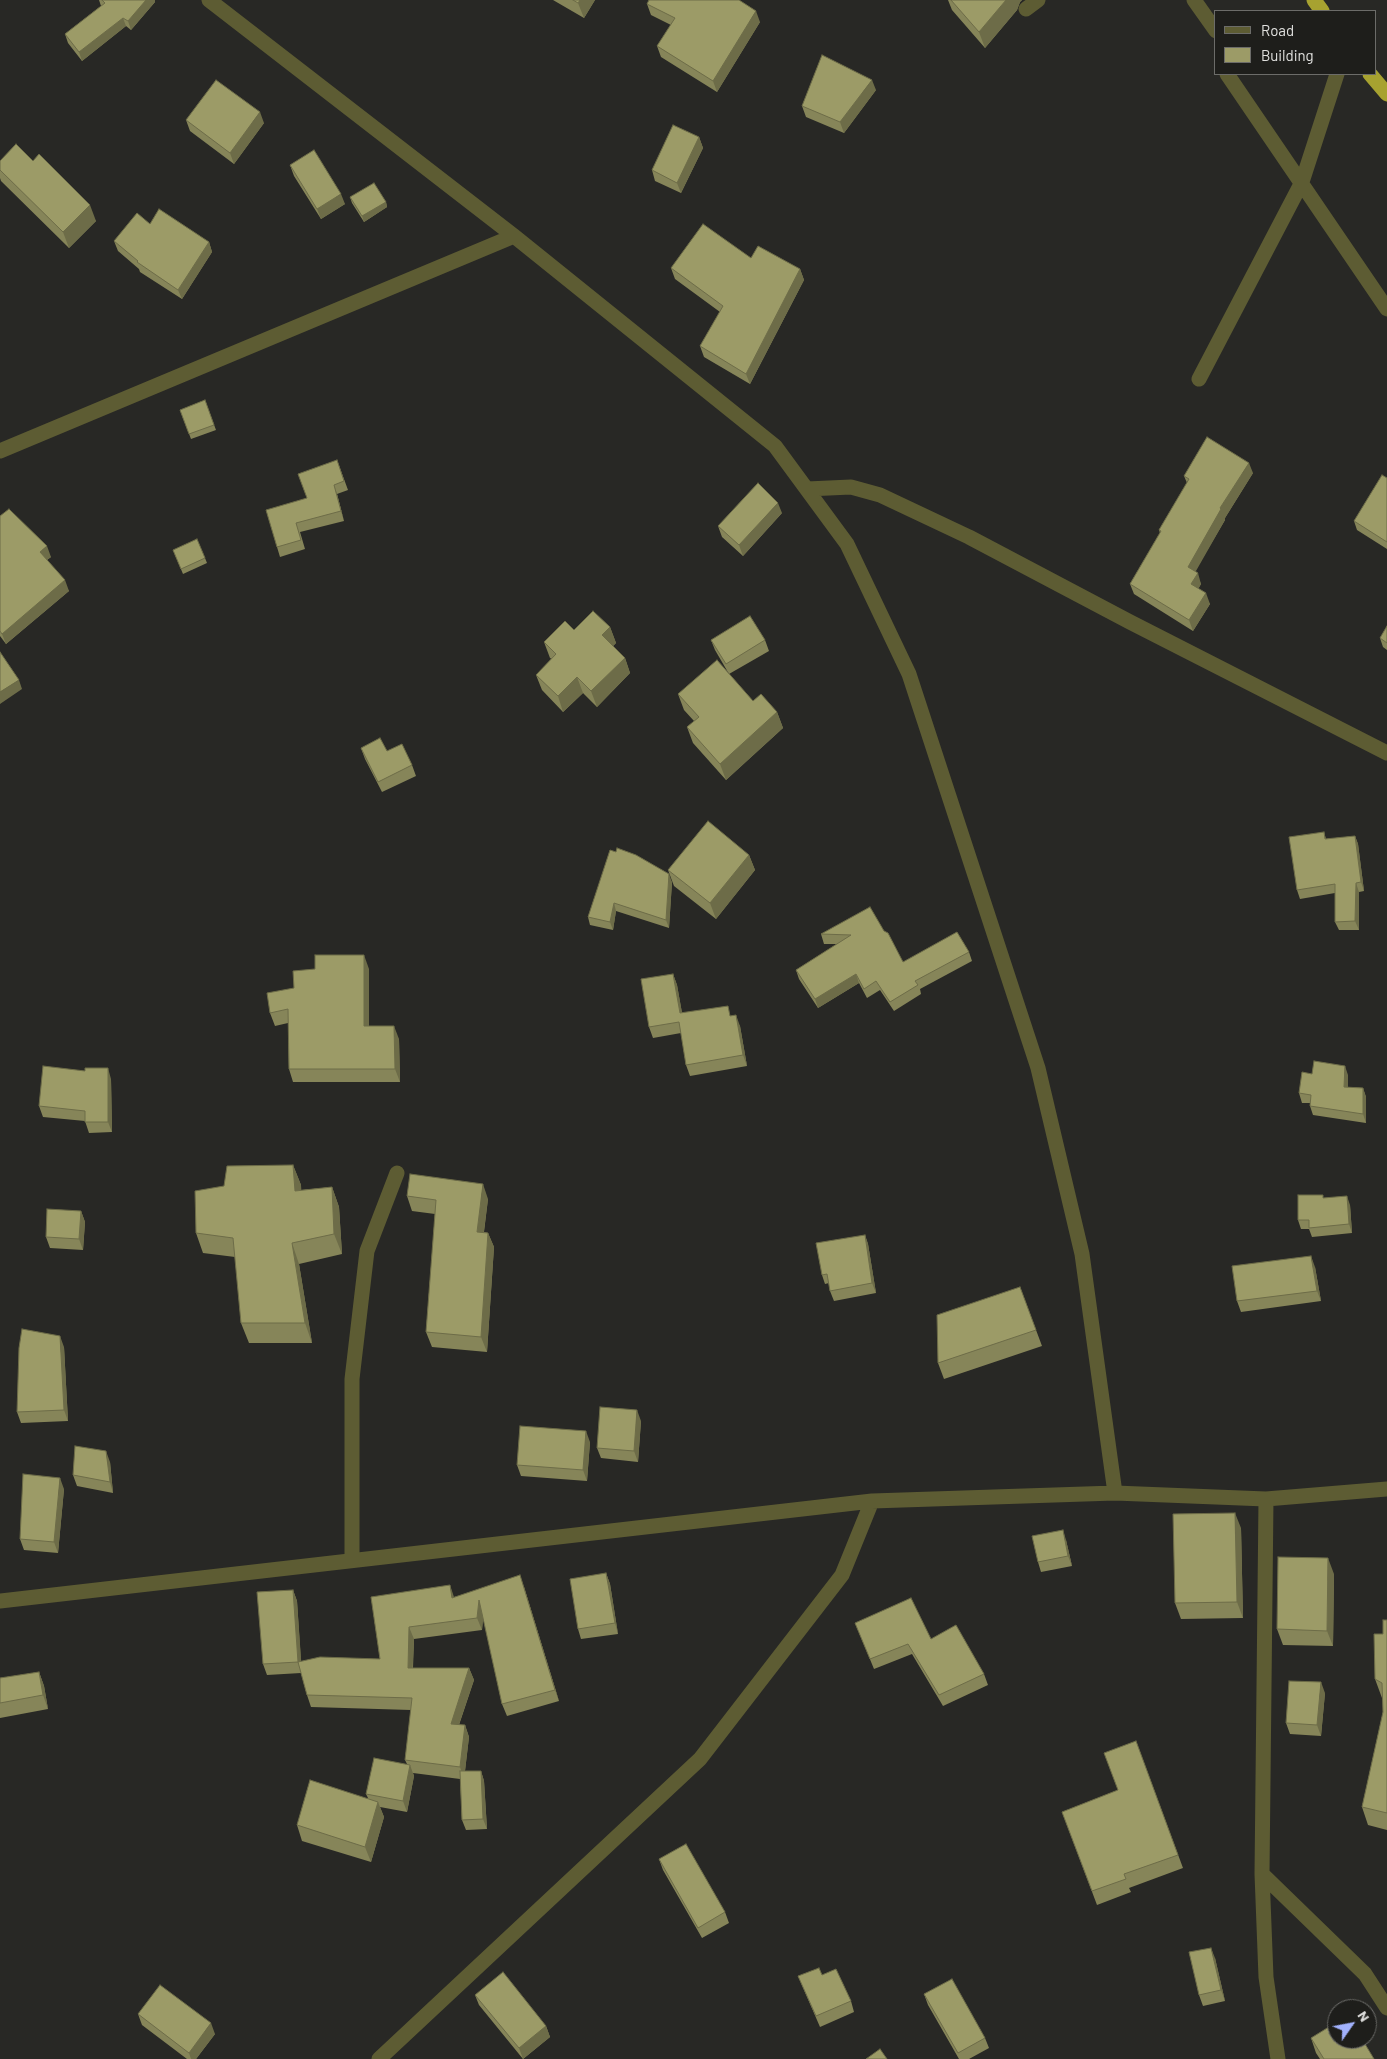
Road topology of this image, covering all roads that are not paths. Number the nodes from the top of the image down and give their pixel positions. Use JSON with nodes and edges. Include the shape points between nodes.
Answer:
{"nodes":[{"id":1,"x":209,"y":0,"type":"edge"},
{"id":2,"x":1038,"y":0,"type":"edge"},
{"id":3,"x":1194,"y":0,"type":"edge"},
{"id":4,"x":1026,"y":9,"type":"dead end"},
{"id":5,"x":1214,"y":28,"type":"edge"},
{"id":6,"x":1228,"y":75,"type":"edge"},
{"id":7,"x":1337,"y":75,"type":"edge"},
{"id":8,"x":1371,"y":75,"type":"edge"},
{"id":9,"x":1387,"y":94,"type":"edge"},
{"id":10,"x":1302,"y":182,"type":"junction"},
{"id":11,"x":514,"y":236,"type":"junction"},
{"id":12,"x":1387,"y":309,"type":"edge"},
{"id":13,"x":1199,"y":379,"type":"dead end"},
{"id":14,"x":0,"y":451,"type":"edge"},
{"id":15,"x":806,"y":489,"type":"junction"},
{"id":16,"x":1387,"y":753,"type":"edge"},
{"id":17,"x":397,"y":1172,"type":"dead end"},
{"id":18,"x":1387,"y":1489,"type":"edge"},
{"id":19,"x":1115,"y":1493,"type":"junction"},
{"id":20,"x":1266,"y":1499,"type":"junction"},
{"id":21,"x":872,"y":1501,"type":"junction"},
{"id":22,"x":352,"y":1560,"type":"junction"},
{"id":23,"x":0,"y":1601,"type":"edge"},
{"id":24,"x":1262,"y":1874,"type":"junction"},
{"id":25,"x":1387,"y":2008,"type":"edge"},
{"id":26,"x":379,"y":2059,"type":"edge"},
{"id":27,"x":1278,"y":2059,"type":"edge"}],
"edges":[{"from":1,"to":11,"type":"street"},
{"from":2,"to":4,"type":"street"},
{"from":3,"to":5,"type":"street"},
{"from":6,"to":10,"type":"street"},
{"from":7,"to":10,"type":"street"},
{"from":8,"to":9,"type":"highway"},
{"from":10,"to":12,"type":"street"},
{"from":10,"to":13,"type":"street"},
{"from":11,"to":14,"type":"street"},
{"from":11,"to":15,"type":"street","via":[[775,446]]},
{"from":15,"to":16,"type":"street","via":[[851,487],[880,495],[969,537]]},
{"from":15,"to":19,"type":"street","via":[[847,544],[909,674],[1038,1068],[1082,1254]]},
{"from":17,"to":22,"type":"street","via":[[367,1251],[363,1281],[352,1378]]},
{"from":18,"to":20,"type":"street"},
{"from":19,"to":20,"type":"street"},
{"from":19,"to":21,"type":"street"},
{"from":20,"to":24,"type":"street"},
{"from":21,"to":22,"type":"street"},
{"from":21,"to":26,"type":"street","via":[[842,1575],[700,1759]]},
{"from":22,"to":23,"type":"street"},
{"from":24,"to":25,"type":"street","via":[[1365,1974]]},
{"from":24,"to":27,"type":"street","via":[[1266,1977]]}]}
